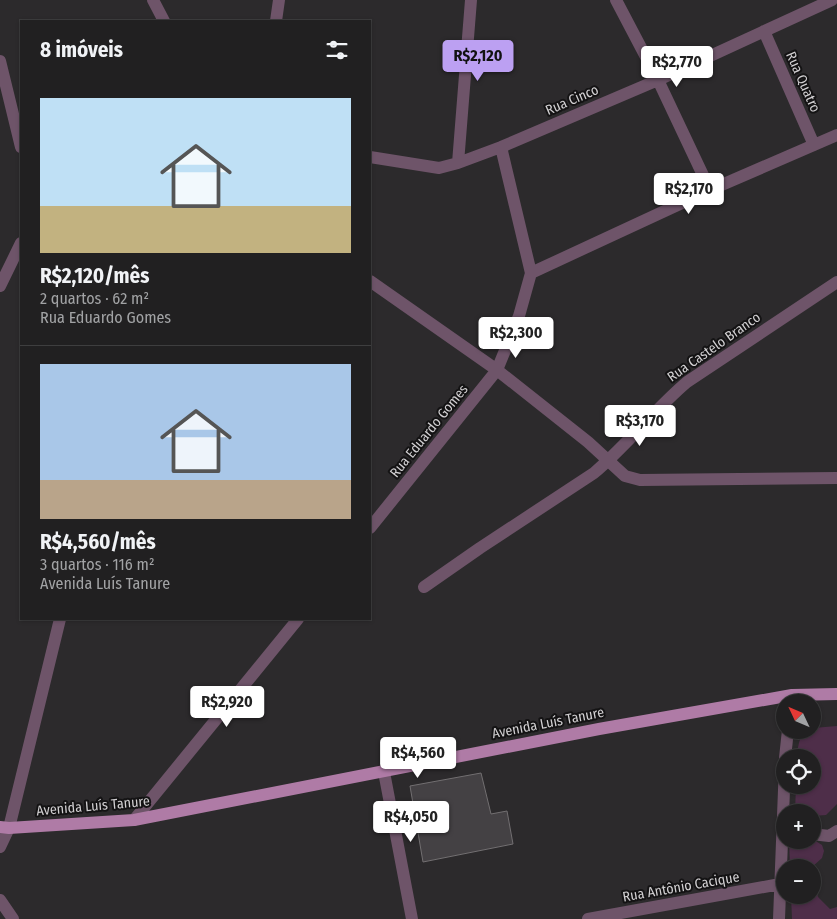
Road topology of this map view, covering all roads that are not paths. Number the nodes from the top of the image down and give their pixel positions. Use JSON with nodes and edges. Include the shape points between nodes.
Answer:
{"nodes":[{"id":1,"x":153,"y":0,"type":"edge"},
{"id":2,"x":280,"y":0,"type":"edge"},
{"id":3,"x":471,"y":0,"type":"edge"},
{"id":4,"x":616,"y":0,"type":"edge"},
{"id":5,"x":832,"y":0,"type":"edge"},
{"id":6,"x":163,"y":20,"type":"edge"},
{"id":7,"x":276,"y":20,"type":"edge"},
{"id":8,"x":764,"y":31,"type":"junction"},
{"id":9,"x":0,"y":61,"type":"edge"},
{"id":10,"x":658,"y":80,"type":"junction"},
{"id":11,"x":837,"y":135,"type":"edge"},
{"id":12,"x":20,"y":143,"type":"edge"},
{"id":13,"x":814,"y":145,"type":"junction"},
{"id":14,"x":501,"y":147,"type":"junction"},
{"id":15,"x":371,"y":157,"type":"edge"},
{"id":16,"x":458,"y":163,"type":"junction"},
{"id":17,"x":710,"y":190,"type":"junction"},
{"id":18,"x":20,"y":245,"type":"edge"},
{"id":19,"x":531,"y":273,"type":"junction"},
{"id":20,"x":371,"y":282,"type":"edge"},
{"id":21,"x":837,"y":282,"type":"edge"},
{"id":22,"x":0,"y":286,"type":"edge"},
{"id":23,"x":497,"y":370,"type":"junction"},
{"id":24,"x":608,"y":462,"type":"junction"},
{"id":25,"x":837,"y":478,"type":"edge"},
{"id":26,"x":371,"y":527,"type":"edge"},
{"id":27,"x":424,"y":587,"type":"dead end"},
{"id":28,"x":60,"y":620,"type":"edge"},
{"id":29,"x":297,"y":620,"type":"edge"},
{"id":30,"x":837,"y":694,"type":"edge"},
{"id":31,"x":821,"y":696,"type":"edge"},
{"id":32,"x":776,"y":701,"type":"edge"},
{"id":33,"x":384,"y":772,"type":"junction"},
{"id":34,"x":134,"y":820,"type":"junction"},
{"id":35,"x":4,"y":828,"type":"edge"},
{"id":36,"x":837,"y":831,"type":"edge"},
{"id":37,"x":821,"y":835,"type":"edge"},
{"id":38,"x":0,"y":847,"type":"edge"},
{"id":39,"x":776,"y":885,"type":"edge"},
{"id":40,"x":0,"y":900,"type":"edge"},
{"id":41,"x":779,"y":904,"type":"edge"},
{"id":42,"x":13,"y":919,"type":"edge"},
{"id":43,"x":412,"y":919,"type":"edge"},
{"id":44,"x":588,"y":919,"type":"edge"},
{"id":45,"x":779,"y":919,"type":"edge"}],
"edges":[{"from":1,"to":6,"type":"street"},
{"from":2,"to":7,"type":"street"},
{"from":3,"to":16,"type":"street"},
{"from":4,"to":10,"type":"street"},
{"from":5,"to":8,"type":"street","name":"Rua Cinco"},
{"from":8,"to":10,"type":"street","name":"Rua Cinco"},
{"from":8,"to":13,"type":"street","name":"Rua Quatro"},
{"from":9,"to":12,"type":"street"},
{"from":10,"to":14,"type":"street","name":"Rua Cinco"},
{"from":10,"to":17,"type":"street"},
{"from":11,"to":13,"type":"street"},
{"from":13,"to":17,"type":"street"},
{"from":14,"to":16,"type":"street","name":"Rua Cinco"},
{"from":14,"to":19,"type":"street","name":"Rua Eduardo Gomes"},
{"from":15,"to":16,"type":"street","name":"Rua Cinco","via":[[439,168]]},
{"from":17,"to":19,"type":"street"},
{"from":18,"to":22,"type":"street"},
{"from":19,"to":23,"type":"street","name":"Rua Eduardo Gomes","via":[[519,316]]},
{"from":20,"to":23,"type":"street"},
{"from":21,"to":24,"type":"street","name":"Rua Castelo Branco","via":[[669,396]]},
{"from":23,"to":24,"type":"street","via":[[588,442]]},
{"from":23,"to":26,"type":"street","name":"Rua Eduardo Gomes"},
{"from":24,"to":25,"type":"street","via":[[625,476],[640,480]]},
{"from":24,"to":27,"type":"street","name":"Rua Castelo Branco"},
{"from":28,"to":35,"type":"street"},
{"from":29,"to":34,"type":"street"},
{"from":30,"to":31,"type":"main road","name":"Avenida Luís Tanure"},
{"from":32,"to":33,"type":"main road","name":"Avenida Luís Tanure","via":[[599,729]]},
{"from":33,"to":34,"type":"main road","name":"Avenida Luís Tanure"},
{"from":33,"to":43,"type":"street"},
{"from":34,"to":35,"type":"main road","name":"Avenida Luís Tanure"},
{"from":35,"to":38,"type":"street"},
{"from":36,"to":37,"type":"street","via":[[830,836]]},
{"from":39,"to":44,"type":"street","name":"Rua Antônio Cacique"},
{"from":40,"to":42,"type":"street"},
{"from":41,"to":45,"type":"street"}]}
